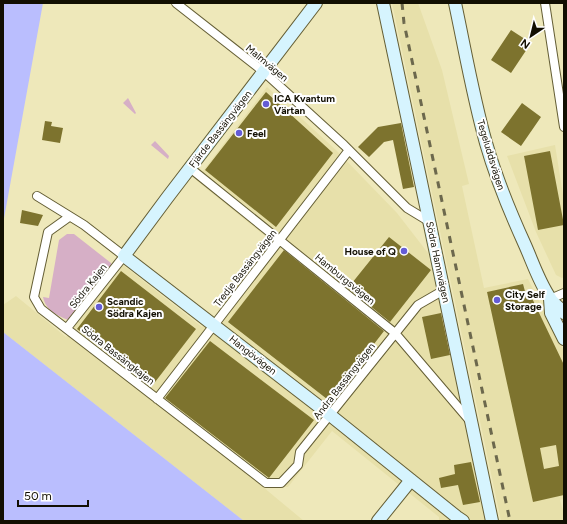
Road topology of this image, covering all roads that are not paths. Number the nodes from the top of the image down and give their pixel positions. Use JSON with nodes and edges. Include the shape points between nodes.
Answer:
{"nodes":[{"id":1,"x":176,"y":3,"type":"edge"},
{"id":2,"x":316,"y":3,"type":"edge"},
{"id":3,"x":383,"y":3,"type":"edge"},
{"id":4,"x":456,"y":3,"type":"edge"},
{"id":5,"x":544,"y":3,"type":"edge"},
{"id":6,"x":264,"y":72,"type":"junction"},
{"id":7,"x":564,"y":127,"type":"edge"},
{"id":8,"x":349,"y":150,"type":"junction"},
{"id":9,"x":190,"y":168,"type":"junction"},
{"id":10,"x":37,"y":196,"type":"dead end"},
{"id":11,"x":69,"y":217,"type":"junction"},
{"id":12,"x":430,"y":222,"type":"junction"},
{"id":13,"x":279,"y":240,"type":"junction"},
{"id":14,"x":124,"y":256,"type":"junction"},
{"id":15,"x":444,"y":290,"type":"junction"},
{"id":16,"x":564,"y":292,"type":"edge"},
{"id":17,"x":550,"y":299,"type":"junction"},
{"id":18,"x":564,"y":313,"type":"edge"},
{"id":19,"x":214,"y":325,"type":"junction"},
{"id":20,"x":67,"y":328,"type":"junction"},
{"id":21,"x":395,"y":332,"type":"junction"},
{"id":22,"x":564,"y":340,"type":"edge"},
{"id":23,"x":158,"y":398,"type":"junction"},
{"id":24,"x":330,"y":415,"type":"junction"},
{"id":25,"x":472,"y":423,"type":"junction"},
{"id":26,"x":411,"y":480,"type":"junction"},
{"id":27,"x":266,"y":483,"type":"joint"},
{"id":28,"x":378,"y":521,"type":"edge"},
{"id":29,"x":463,"y":521,"type":"edge"},
{"id":30,"x":492,"y":521,"type":"edge"}],
"edges":[{"from":1,"to":6,"type":"street","name":"Malmvägen"},
{"from":2,"to":6,"type":"main road","name":"Fjärde Bassängvägen"},
{"from":3,"to":12,"type":"main road","name":"Södra Hamnvägen"},
{"from":4,"to":17,"type":"main road","name":"Tegeluddsvägen","via":[[477,107],[497,178]]},
{"from":5,"to":7,"type":"street"},
{"from":6,"to":8,"type":"street","name":"Malmvägen"},
{"from":6,"to":9,"type":"main road","name":"Fjärde Bassängvägen"},
{"from":8,"to":12,"type":"street","name":"Malmvägen","via":[[407,208]]},
{"from":8,"to":13,"type":"street","name":"Tredje Bassängvägen"},
{"from":9,"to":13,"type":"street","name":"Hamburgsvägen"},
{"from":9,"to":14,"type":"main road","name":"Fjärde Bassängvägen"},
{"from":10,"to":11,"type":"street","name":"Hangövägen"},
{"from":11,"to":14,"type":"street","name":"Hangövägen","via":[[84,225]]},
{"from":11,"to":20,"type":"street","name":"Södra Bassängkajen","via":[[48,232],[34,297],[41,309]]},
{"from":12,"to":15,"type":"main road","name":"Södra Hamnvägen"},
{"from":13,"to":19,"type":"street","name":"Tredje Bassängvägen"},
{"from":13,"to":21,"type":"street","name":"Hamburgsvägen"},
{"from":14,"to":19,"type":"main road","name":"Hangövägen"},
{"from":14,"to":20,"type":"street","name":"Södra Kajen"},
{"from":15,"to":21,"type":"street","name":"Andra Bassängvägen","via":[[418,305]]},
{"from":15,"to":25,"type":"main road","name":"Södra Hamnvägen"},
{"from":16,"to":17,"type":"street"},
{"from":17,"to":18,"type":"main road","name":"Tegeluddsvägen"},
{"from":17,"to":22,"type":"main road","name":"Tegeluddsvägen","via":[[550,312]]},
{"from":19,"to":23,"type":"street","name":"Tredje Bassängvägen"},
{"from":19,"to":24,"type":"main road","name":"Hangövägen"},
{"from":20,"to":23,"type":"street","name":"Södra Bassängkajen"},
{"from":21,"to":24,"type":"street","name":"Andra Bassängvägen"},
{"from":21,"to":25,"type":"street","name":"Hamburgsvägen"},
{"from":23,"to":27,"type":"street","name":"Södra Bassängkajen"},
{"from":24,"to":26,"type":"main road","name":"Hangövägen"},
{"from":24,"to":27,"type":"street","name":"Andra Bassängvägen","via":[[300,452],[298,465],[281,483]]},
{"from":25,"to":30,"type":"main road","name":"Södra Hamnvägen"},
{"from":26,"to":28,"type":"main road"},
{"from":26,"to":29,"type":"main road","name":"Hangövägen"}]}
